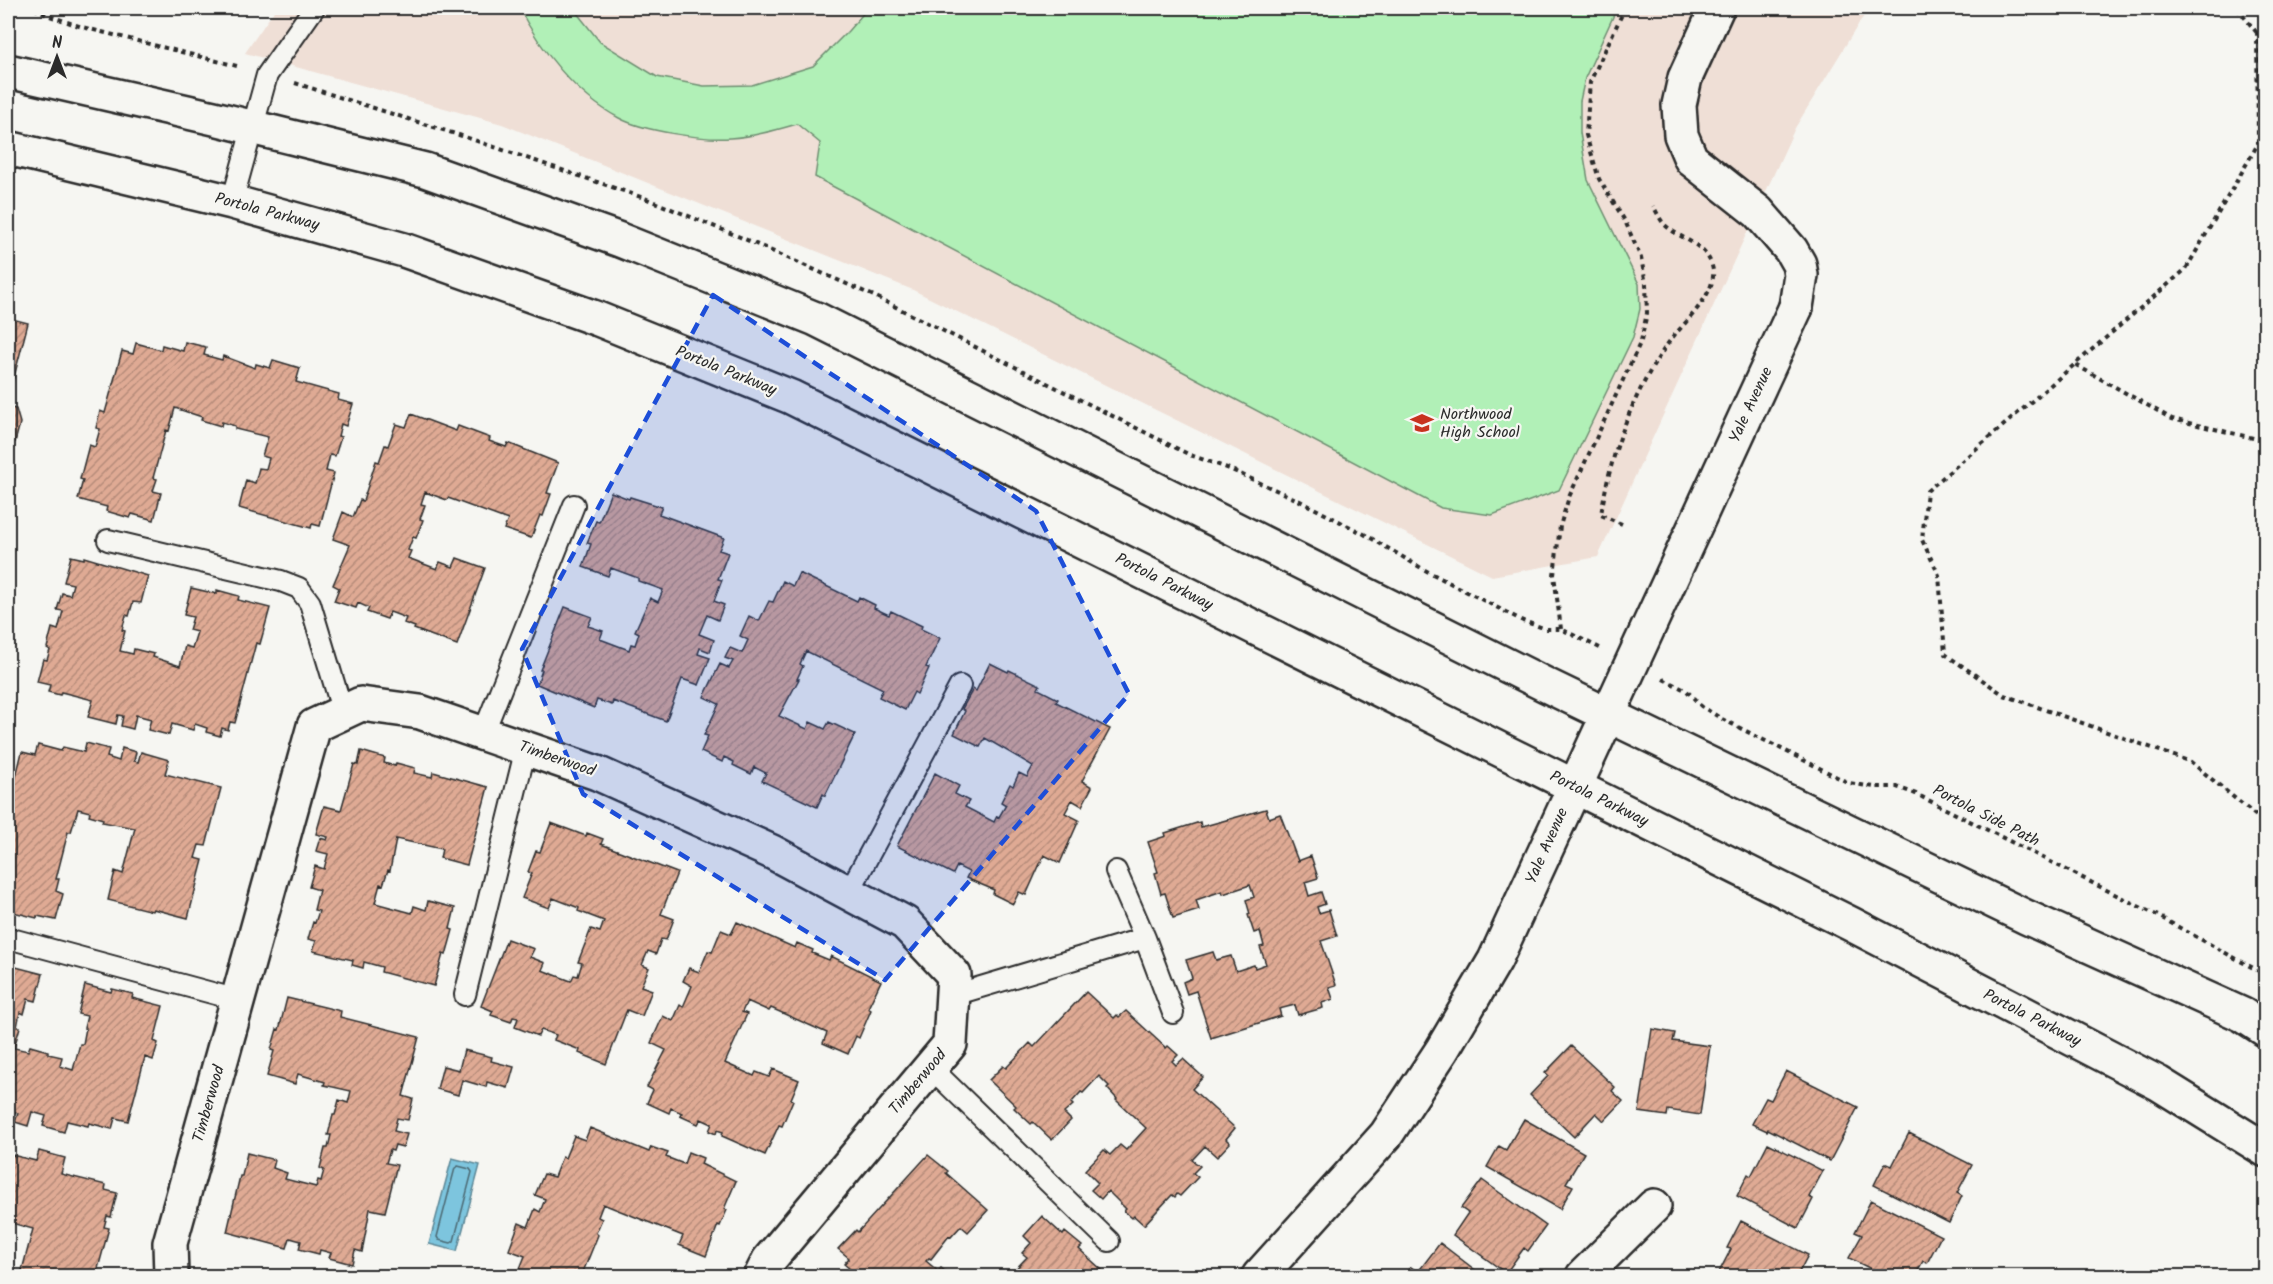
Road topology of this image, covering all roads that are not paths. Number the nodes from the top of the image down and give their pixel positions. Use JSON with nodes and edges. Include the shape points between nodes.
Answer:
{"nodes":[{"id":1,"x":314,"y":8,"type":"edge"},
{"id":2,"x":1717,"y":8,"type":"edge"},
{"id":3,"x":8,"y":71,"type":"edge"},
{"id":4,"x":253,"y":128,"type":"junction"},
{"id":5,"x":8,"y":147,"type":"edge"},
{"id":6,"x":232,"y":202,"type":"junction"},
{"id":7,"x":574,"y":505,"type":"dead end"},
{"id":8,"x":108,"y":540,"type":"dead end"},
{"id":9,"x":960,"y":686,"type":"dead end"},
{"id":10,"x":343,"y":713,"type":"junction"},
{"id":11,"x":1607,"y":713,"type":"junction"},
{"id":12,"x":483,"y":734,"type":"junction"},
{"id":13,"x":526,"y":748,"type":"junction"},
{"id":14,"x":1574,"y":787,"type":"junction"},
{"id":15,"x":1116,"y":871,"type":"dead end"},
{"id":16,"x":849,"y":892,"type":"junction"},
{"id":17,"x":8,"y":938,"type":"edge"},
{"id":18,"x":1145,"y":938,"type":"junction"},
{"id":19,"x":465,"y":995,"type":"dead end"},
{"id":20,"x":954,"y":995,"type":"junction"},
{"id":21,"x":238,"y":1000,"type":"junction"},
{"id":22,"x":1173,"y":1013,"type":"dead end"},
{"id":23,"x":2265,"y":1030,"type":"edge"},
{"id":24,"x":930,"y":1067,"type":"junction"},
{"id":25,"x":2265,"y":1150,"type":"edge"},
{"id":26,"x":1654,"y":1206,"type":"dead end"},
{"id":27,"x":1108,"y":1240,"type":"dead end"},
{"id":28,"x":171,"y":1276,"type":"edge"},
{"id":29,"x":761,"y":1276,"type":"edge"},
{"id":30,"x":1259,"y":1276,"type":"edge"},
{"id":31,"x":1583,"y":1276,"type":"edge"}],
"edges":[{"from":1,"to":4,"type":"lane","via":[[267,75]]},
{"from":2,"to":11,"type":"main road","name":"Yale Avenue","via":[[1685,78],[1679,105],[1681,135],[1691,159],[1758,212],[1791,250],[1801,275],[1796,308]]},
{"from":3,"to":4,"type":"main road"},
{"from":4,"to":6,"type":"lane"},
{"from":4,"to":11,"type":"main road","via":[[425,170],[620,240],[816,319]]},
{"from":5,"to":6,"type":"main road","name":"Portola Parkway"},
{"from":6,"to":14,"type":"main road","name":"Portola Parkway","via":[[404,250],[597,319],[791,397]]},
{"from":7,"to":12,"type":"lane"},
{"from":8,"to":10,"type":"lane","via":[[299,588],[310,603]]},
{"from":9,"to":16,"type":"lane"},
{"from":10,"to":12,"type":"main road","name":"Timberwood","via":[[362,704],[420,712]]},
{"from":10,"to":21,"type":"main road","name":"Timberwood","via":[[314,726]]},
{"from":11,"to":14,"type":"main road","name":"Yale Avenue"},
{"from":11,"to":23,"type":"main road","via":[[2026,917],[2243,1015]]},
{"from":12,"to":13,"type":"main road","name":"Timberwood"},
{"from":13,"to":16,"type":"main road","name":"Timberwood","via":[[597,772],[772,852]]},
{"from":13,"to":19,"type":"lane"},
{"from":14,"to":25,"type":"main road","name":"Portola Parkway","via":[[2158,1083]]},
{"from":14,"to":30,"type":"main road","name":"Yale Avenue","via":[[1495,960],[1442,1050],[1386,1135]]},
{"from":15,"to":18,"type":"lane"},
{"from":16,"to":20,"type":"main road","name":"Timberwood","via":[[905,923],[954,975]]},
{"from":17,"to":21,"type":"lane"},
{"from":18,"to":20,"type":"lane"},
{"from":18,"to":22,"type":"lane"},
{"from":20,"to":24,"type":"main road","name":"Timberwood","via":[[950,1044]]},
{"from":21,"to":28,"type":"main road","name":"Timberwood","via":[[170,1243]]},
{"from":24,"to":27,"type":"lane"},
{"from":24,"to":29,"type":"main road","name":"Timberwood","via":[[769,1260]]},
{"from":26,"to":31,"type":"main road"}]}
